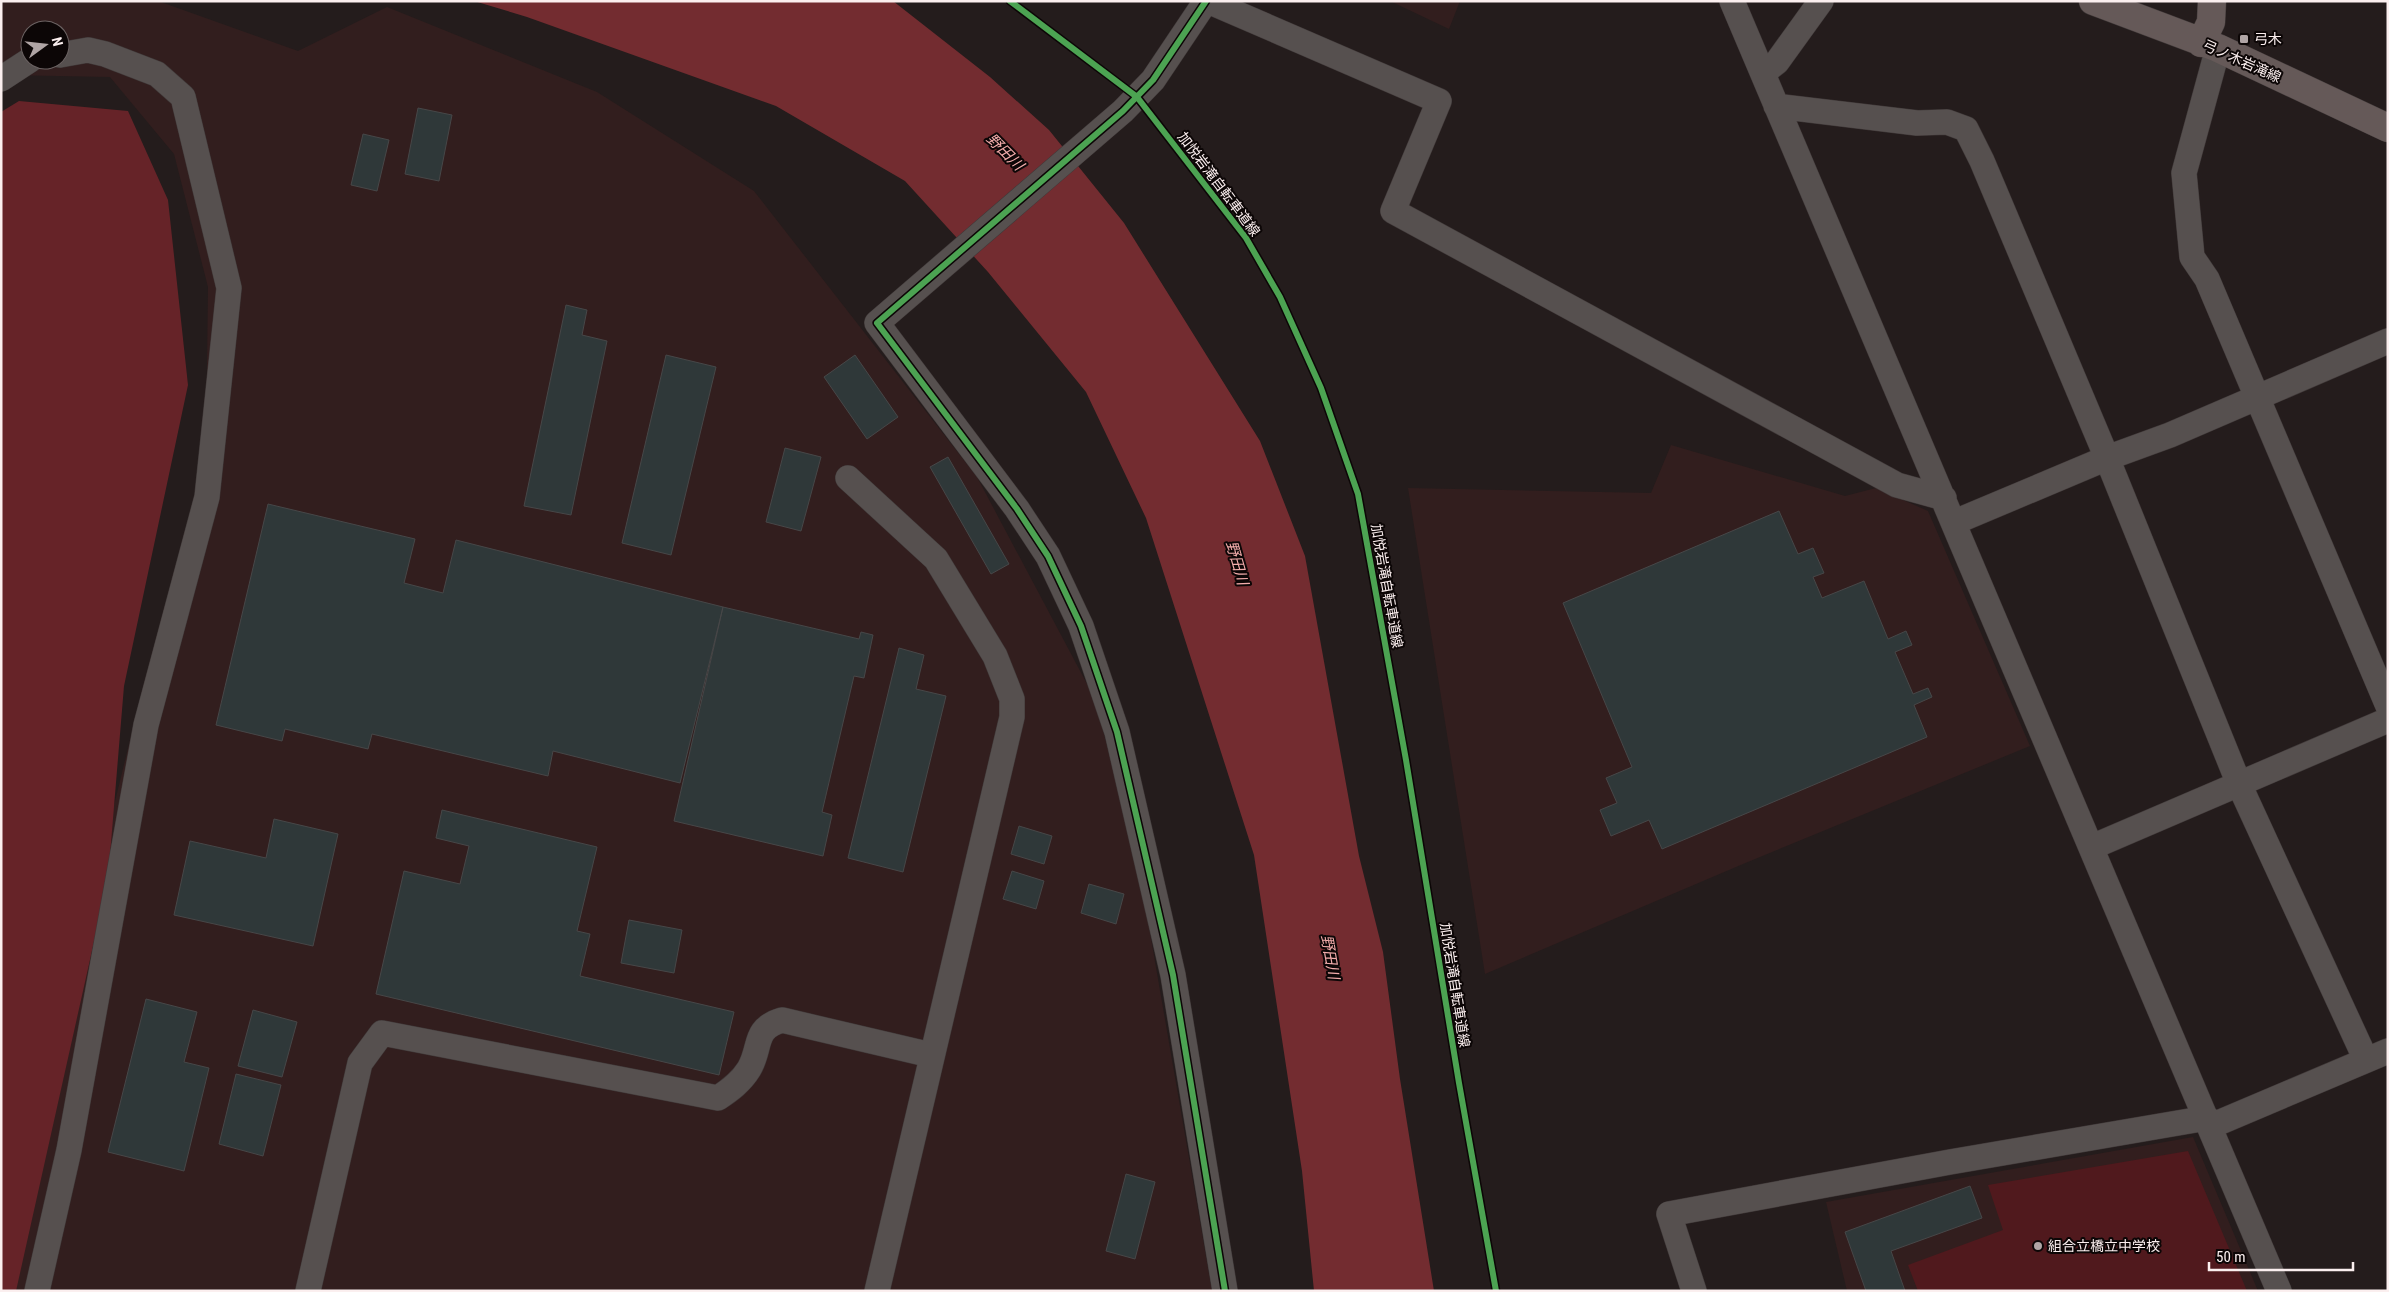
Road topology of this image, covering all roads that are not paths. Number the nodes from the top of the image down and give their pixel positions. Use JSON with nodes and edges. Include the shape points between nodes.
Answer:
{"nodes":[{"id":1,"x":1207,"y":1,"type":"edge"},
{"id":2,"x":1732,"y":1,"type":"edge"},
{"id":3,"x":1821,"y":1,"type":"edge"},
{"id":4,"x":2093,"y":1,"type":"edge"},
{"id":5,"x":2212,"y":1,"type":"edge"},
{"id":6,"x":2209,"y":45,"type":"junction"},
{"id":7,"x":70,"y":53,"type":"edge"},
{"id":8,"x":20,"y":67,"type":"edge"},
{"id":9,"x":1762,"y":73,"type":"junction"},
{"id":10,"x":1,"y":79,"type":"edge"},
{"id":11,"x":1776,"y":106,"type":"junction"},
{"id":12,"x":2388,"y":128,"type":"edge"},
{"id":13,"x":2388,"y":341,"type":"edge"},
{"id":14,"x":2256,"y":397,"type":"junction"},
{"id":15,"x":2107,"y":458,"type":"junction"},
{"id":16,"x":848,"y":478,"type":"dead end"},
{"id":17,"x":1944,"y":498,"type":"junction"},
{"id":18,"x":1955,"y":522,"type":"junction"},
{"id":19,"x":2388,"y":706,"type":"edge"},
{"id":20,"x":2388,"y":720,"type":"edge"},
{"id":21,"x":2239,"y":784,"type":"junction"},
{"id":22,"x":2092,"y":847,"type":"junction"},
{"id":23,"x":931,"y":1055,"type":"junction"},
{"id":24,"x":2377,"y":1055,"type":"edge"},
{"id":25,"x":2209,"y":1122,"type":"junction"},
{"id":26,"x":37,"y":1291,"type":"edge"},
{"id":27,"x":308,"y":1291,"type":"edge"},
{"id":28,"x":876,"y":1291,"type":"edge"},
{"id":29,"x":1225,"y":1291,"type":"edge"},
{"id":30,"x":1694,"y":1291,"type":"edge"},
{"id":31,"x":2279,"y":1291,"type":"edge"}],
"edges":[{"from":1,"to":17,"type":"street","via":[[1439,101],[1393,211],[1897,486]]},
{"from":1,"to":29,"type":"street","via":[[1152,80],[1124,111],[877,323],[1017,509],[1048,556],[1081,626],[1117,732],[1173,975]]},
{"from":2,"to":9,"type":"street"},
{"from":3,"to":9,"type":"street","via":[[1777,62]]},
{"from":4,"to":6,"type":"main road","name":"弓ノ木岩滝線"},
{"from":5,"to":6,"type":"main road"},
{"from":6,"to":12,"type":"main road","name":"弓ノ木岩滝線"},
{"from":6,"to":14,"type":"street","via":[[2184,172],[2192,257],[2207,279]]},
{"from":7,"to":26,"type":"street","via":[[88,50],[105,54],[157,74],[184,97],[229,288],[207,496],[146,725],[70,1150]]},
{"from":8,"to":10,"type":"street"},
{"from":9,"to":11,"type":"street"},
{"from":11,"to":15,"type":"street","via":[[1917,123],[1947,122],[1966,129]]},
{"from":11,"to":17,"type":"street"},
{"from":13,"to":14,"type":"street"},
{"from":14,"to":15,"type":"street","via":[[2170,435]]},
{"from":14,"to":19,"type":"street"},
{"from":15,"to":18,"type":"street"},
{"from":15,"to":21,"type":"street"},
{"from":16,"to":23,"type":"street","via":[[936,560],[995,656],[1012,699],[1012,717]]},
{"from":17,"to":18,"type":"street"},
{"from":18,"to":22,"type":"street"},
{"from":20,"to":21,"type":"street"},
{"from":21,"to":22,"type":"street"},
{"from":21,"to":24,"type":"street"},
{"from":22,"to":25,"type":"street"},
{"from":23,"to":27,"type":"street","via":[[782,1020],[768,1024],[749,1068],[734,1087],[718,1098],[382,1033],[360,1063]]},
{"from":23,"to":28,"type":"street"},
{"from":24,"to":25,"type":"street"},
{"from":25,"to":30,"type":"street","via":[[1950,1162],[1669,1214]]},
{"from":25,"to":31,"type":"street"}]}
